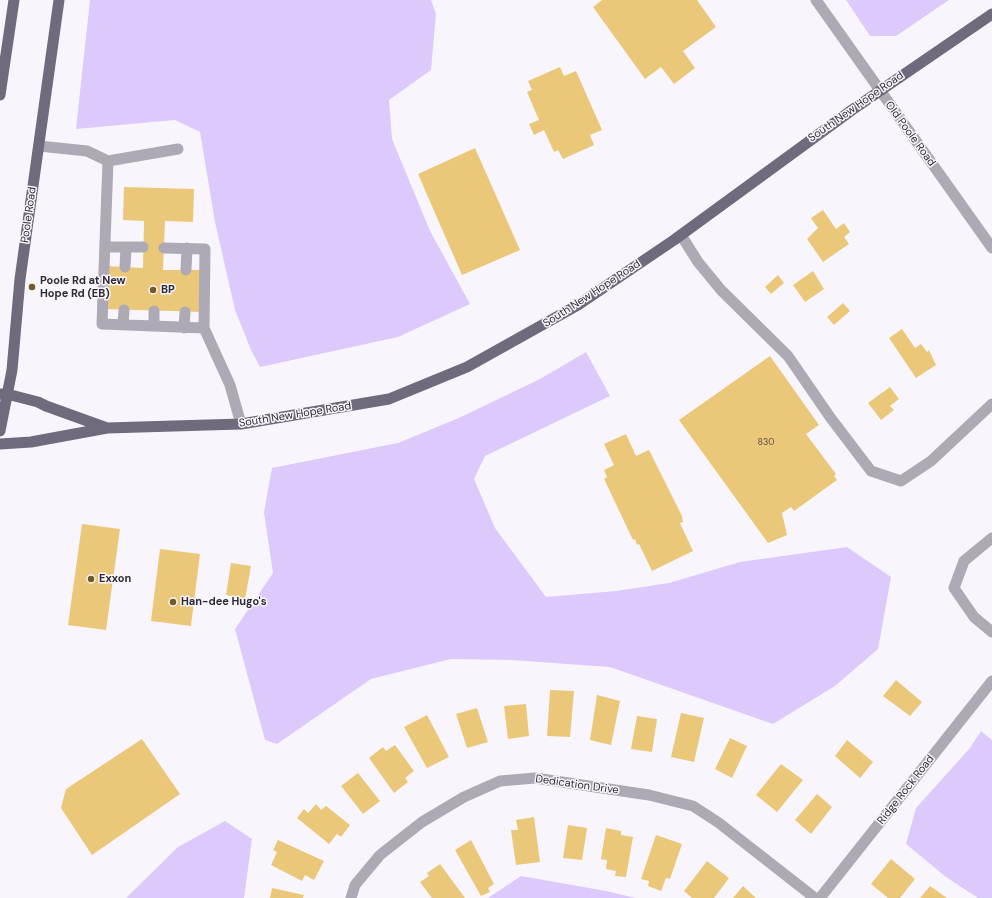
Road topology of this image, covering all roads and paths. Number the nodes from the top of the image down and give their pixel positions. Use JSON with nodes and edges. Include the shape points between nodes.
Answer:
{"nodes":[{"id":1,"x":14,"y":0,"type":"edge"},
{"id":2,"x":59,"y":0,"type":"edge"},
{"id":3,"x":816,"y":0,"type":"edge"},
{"id":4,"x":992,"y":14,"type":"edge"},
{"id":5,"x":879,"y":90,"type":"junction"},
{"id":6,"x":0,"y":95,"type":"edge"},
{"id":7,"x":38,"y":146,"type":"junction"},
{"id":8,"x":178,"y":149,"type":"dead end"},
{"id":9,"x":108,"y":161,"type":"junction"},
{"id":10,"x":681,"y":235,"type":"junction"},
{"id":11,"x":105,"y":247,"type":"junction"},
{"id":12,"x":126,"y":247,"type":"junction"},
{"id":13,"x":143,"y":247,"type":"dead end"},
{"id":14,"x":164,"y":248,"type":"dead end"},
{"id":15,"x":187,"y":248,"type":"junction"},
{"id":16,"x":992,"y":248,"type":"edge"},
{"id":17,"x":125,"y":267,"type":"dead end"},
{"id":18,"x":186,"y":270,"type":"dead end"},
{"id":19,"x":124,"y":310,"type":"dead end"},
{"id":20,"x":154,"y":311,"type":"dead end"},
{"id":21,"x":185,"y":312,"type":"dead end"},
{"id":22,"x":123,"y":325,"type":"junction"},
{"id":23,"x":154,"y":326,"type":"junction"},
{"id":24,"x":184,"y":328,"type":"junction"},
{"id":25,"x":204,"y":328,"type":"junction"},
{"id":26,"x":4,"y":394,"type":"edge"},
{"id":27,"x":992,"y":404,"type":"edge"},
{"id":28,"x":241,"y":424,"type":"junction"},
{"id":29,"x":107,"y":428,"type":"junction"},
{"id":30,"x":0,"y":431,"type":"edge"},
{"id":31,"x":0,"y":444,"type":"edge"},
{"id":32,"x":992,"y":538,"type":"edge"},
{"id":33,"x":992,"y":632,"type":"edge"},
{"id":34,"x":992,"y":681,"type":"edge"},
{"id":35,"x":351,"y":898,"type":"edge"},
{"id":36,"x":815,"y":898,"type":"edge"},
{"id":37,"x":820,"y":898,"type":"edge"}],
"edges":[{"from":1,"to":6,"type":"main road"},
{"from":2,"to":7,"type":"main road","name":"Poole Road"},
{"from":3,"to":5,"type":"street","name":"Old Poole Road"},
{"from":4,"to":5,"type":"main road","name":"South New Hope Road"},
{"from":5,"to":10,"type":"main road","name":"South New Hope Road"},
{"from":5,"to":16,"type":"street","name":"Old Poole Road"},
{"from":7,"to":9,"type":"street","via":[[87,151]]},
{"from":7,"to":26,"type":"main road","name":"Poole Road","via":[[20,279],[12,370]]},
{"from":8,"to":9,"type":"street"},
{"from":9,"to":11,"type":"street"},
{"from":10,"to":27,"type":"street","via":[[698,262],[721,290],[788,356],[871,471],[901,481],[931,461]]},
{"from":10,"to":28,"type":"main road","name":"South New Hope Road","via":[[578,305],[466,367],[389,399]]},
{"from":11,"to":12,"type":"street"},
{"from":11,"to":22,"type":"street","via":[[102,324]]},
{"from":12,"to":13,"type":"street"},
{"from":12,"to":17,"type":"street"},
{"from":14,"to":15,"type":"street"},
{"from":15,"to":18,"type":"street"},
{"from":15,"to":25,"type":"street","via":[[205,249]]},
{"from":19,"to":22,"type":"street"},
{"from":20,"to":23,"type":"street"},
{"from":21,"to":24,"type":"street"},
{"from":22,"to":23,"type":"street"},
{"from":23,"to":24,"type":"street"},
{"from":24,"to":25,"type":"street"},
{"from":25,"to":28,"type":"street","via":[[230,385]]},
{"from":26,"to":29,"type":"main road","name":"South New Hope Road","via":[[38,402]]},
{"from":26,"to":30,"type":"main road","name":"Poole Road"},
{"from":28,"to":29,"type":"main road","name":"South New Hope Road"},
{"from":29,"to":31,"type":"main road","name":"South New Hope Road","via":[[31,442]]},
{"from":32,"to":33,"type":"street","via":[[964,561],[954,588],[974,617]]},
{"from":34,"to":37,"type":"street","name":"Ridge Rock Road"},
{"from":35,"to":36,"type":"street","name":"Dedication Drive","via":[[355,885],[380,856],[422,822],[464,797],[500,781],[536,778],[649,795],[693,806],[719,823]]}]}
